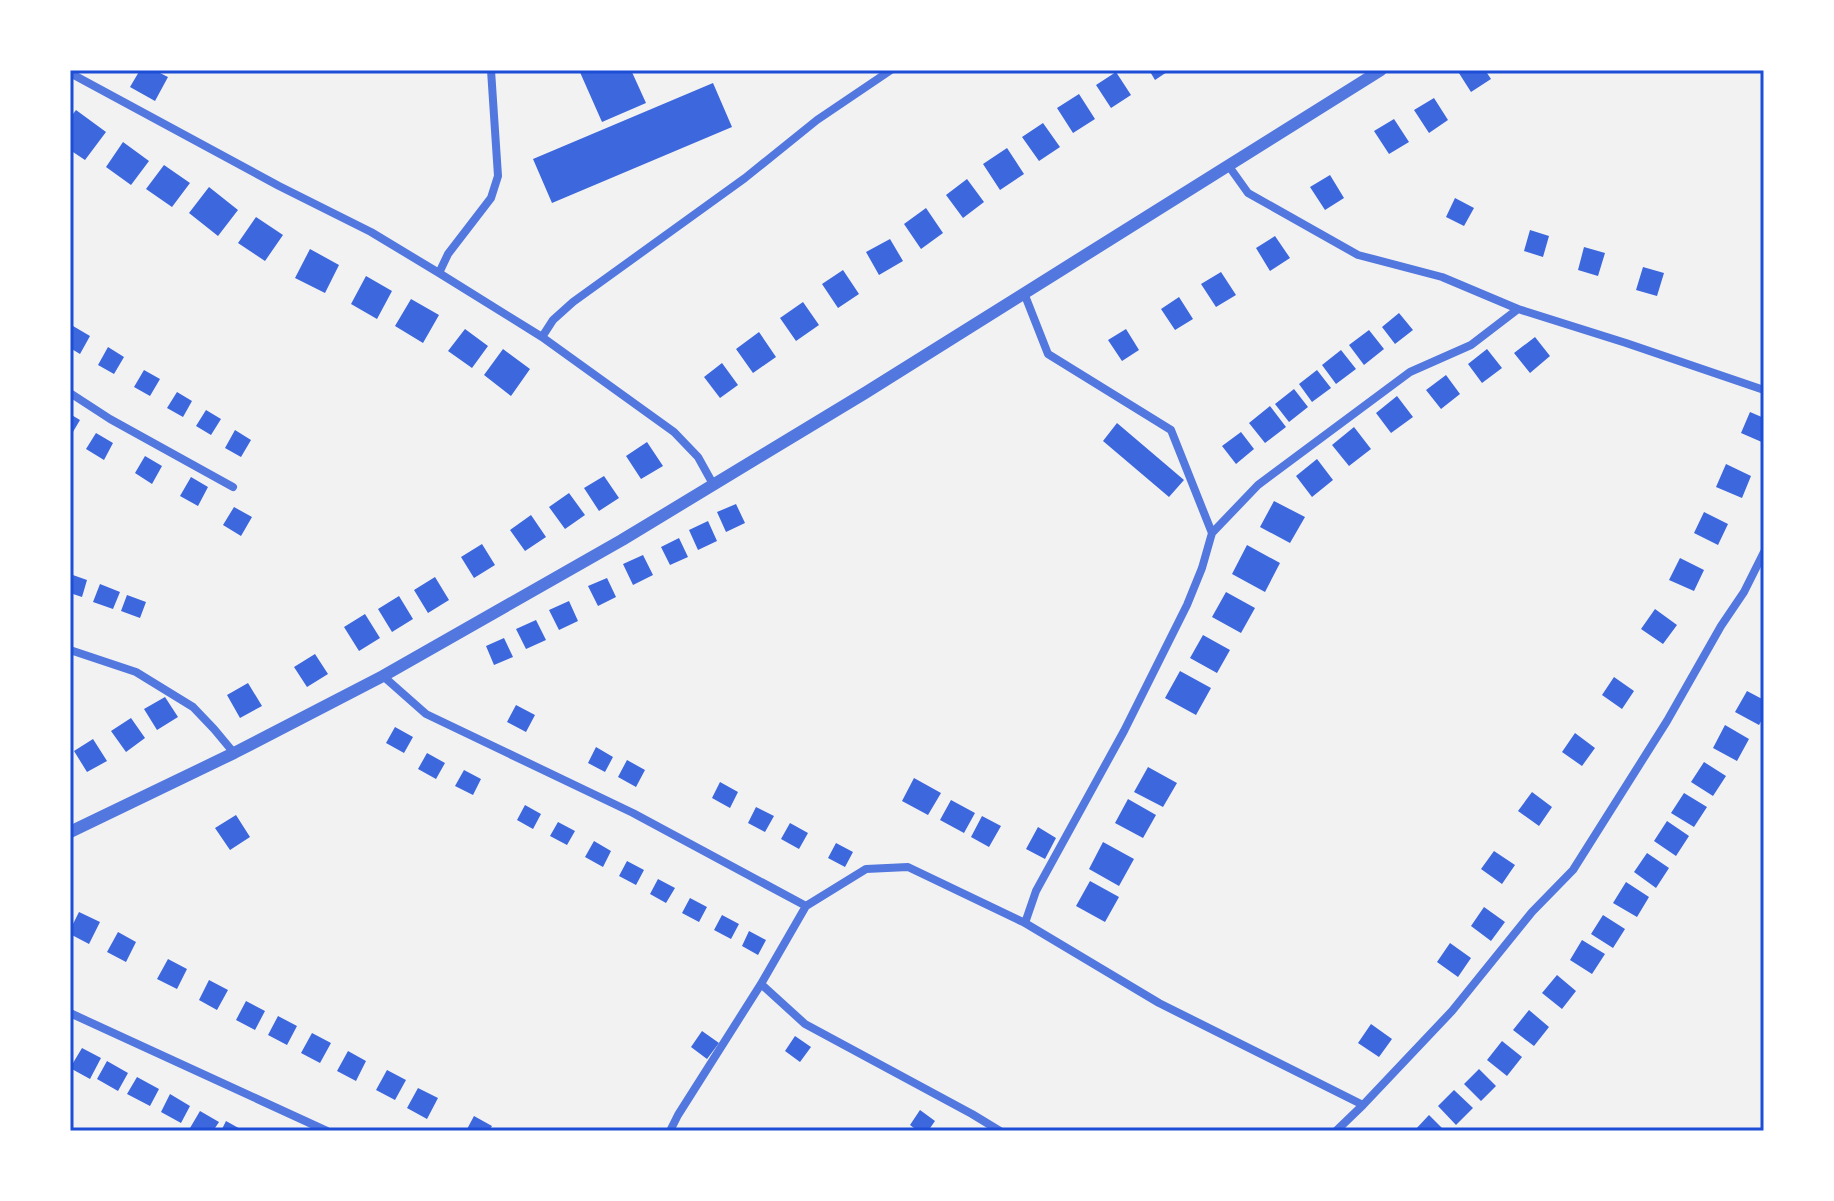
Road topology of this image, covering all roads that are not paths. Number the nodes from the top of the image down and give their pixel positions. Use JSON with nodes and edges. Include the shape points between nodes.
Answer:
{"nodes":[{"id":1,"x":491,"y":70,"type":"edge"},
{"id":2,"x":891,"y":70,"type":"edge"},
{"id":3,"x":1381,"y":70,"type":"edge"},
{"id":4,"x":70,"y":73,"type":"edge"},
{"id":5,"x":1228,"y":165,"type":"junction"},
{"id":6,"x":439,"y":273,"type":"junction"},
{"id":7,"x":1024,"y":293,"type":"junction"},
{"id":8,"x":1518,"y":309,"type":"junction"},
{"id":9,"x":542,"y":337,"type":"junction"},
{"id":10,"x":1764,"y":390,"type":"edge"},
{"id":11,"x":70,"y":393,"type":"edge"},
{"id":12,"x":713,"y":484,"type":"junction"},
{"id":13,"x":233,"y":487,"type":"dead end"},
{"id":14,"x":1212,"y":533,"type":"junction"},
{"id":15,"x":1764,"y":552,"type":"edge"},
{"id":16,"x":70,"y":650,"type":"edge"},
{"id":17,"x":383,"y":676,"type":"junction"},
{"id":18,"x":234,"y":753,"type":"junction"},
{"id":19,"x":70,"y":832,"type":"edge"},
{"id":20,"x":806,"y":906,"type":"junction"},
{"id":21,"x":1025,"y":923,"type":"junction"},
{"id":22,"x":761,"y":984,"type":"junction"},
{"id":23,"x":70,"y":1013,"type":"edge"},
{"id":24,"x":1363,"y":1105,"type":"junction"},
{"id":25,"x":327,"y":1131,"type":"edge"},
{"id":26,"x":670,"y":1131,"type":"edge"},
{"id":27,"x":1000,"y":1131,"type":"edge"},
{"id":28,"x":1336,"y":1131,"type":"edge"}],
"edges":[{"from":1,"to":6,"type":"street","via":[[498,176],[491,198]]},
{"from":2,"to":9,"type":"street","via":[[573,302]]},
{"from":3,"to":5,"type":"street"},
{"from":4,"to":6,"type":"street"},
{"from":5,"to":7,"type":"street"},
{"from":5,"to":8,"type":"street","via":[[1248,193],[1358,255],[1442,277]]},
{"from":6,"to":9,"type":"street"},
{"from":7,"to":12,"type":"street"},
{"from":7,"to":14,"type":"street","via":[[1048,354],[1171,430]]},
{"from":8,"to":10,"type":"street"},
{"from":8,"to":14,"type":"street","via":[[1471,345],[1410,372],[1258,485]]},
{"from":9,"to":12,"type":"street","via":[[674,432],[698,457]]},
{"from":11,"to":13,"type":"street"},
{"from":12,"to":17,"type":"street"},
{"from":14,"to":21,"type":"street","via":[[1187,605],[1036,891]]},
{"from":15,"to":24,"type":"street","via":[[1573,870]]},
{"from":16,"to":18,"type":"street","via":[[136,672],[193,707]]},
{"from":17,"to":18,"type":"street"},
{"from":17,"to":20,"type":"street","via":[[426,714],[633,813]]},
{"from":18,"to":19,"type":"street"},
{"from":20,"to":21,"type":"street","via":[[866,869],[908,867]]},
{"from":20,"to":22,"type":"street"},
{"from":21,"to":24,"type":"street","via":[[1159,1003]]},
{"from":22,"to":26,"type":"street"},
{"from":22,"to":27,"type":"street","via":[[805,1024]]},
{"from":23,"to":25,"type":"street"},
{"from":24,"to":28,"type":"street"}]}
